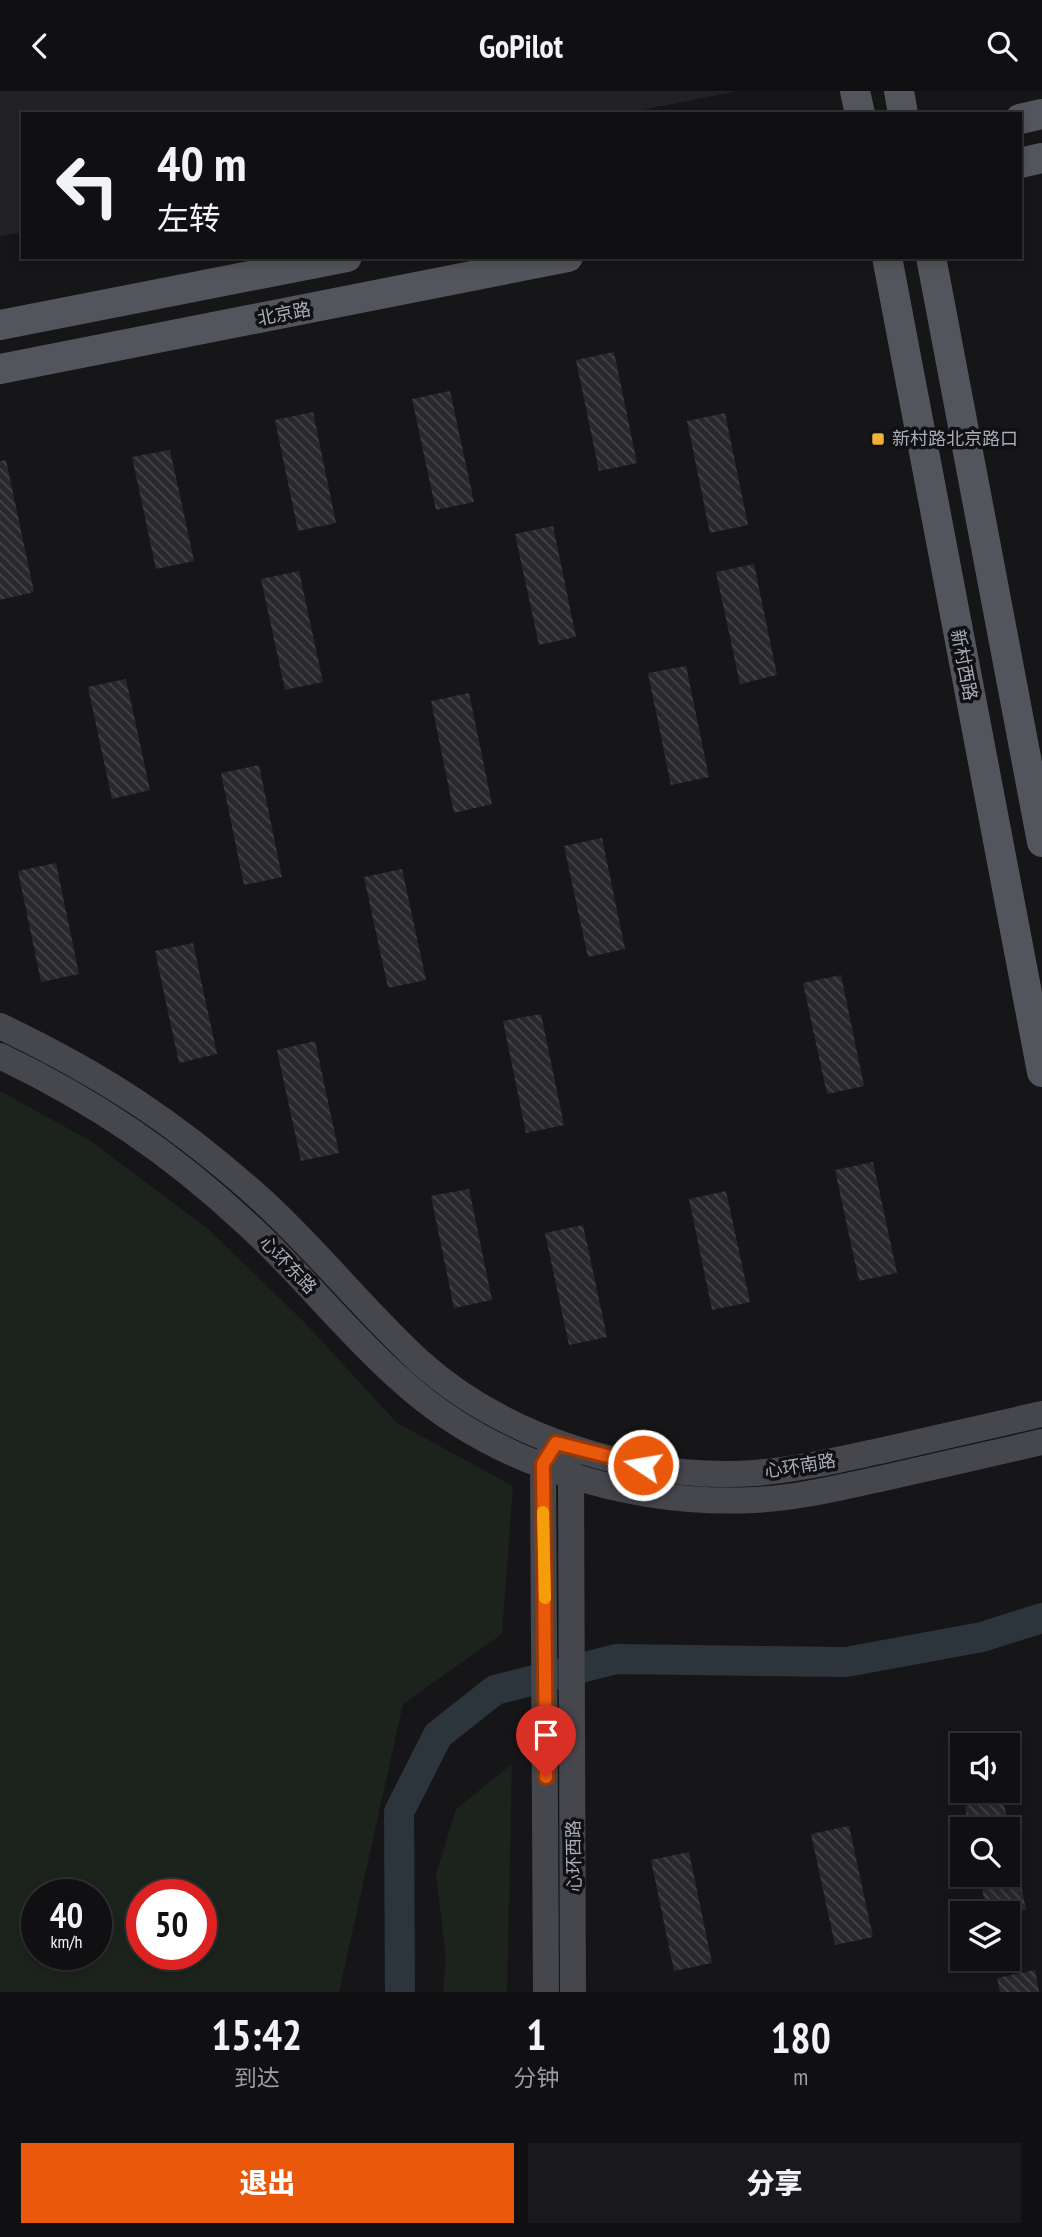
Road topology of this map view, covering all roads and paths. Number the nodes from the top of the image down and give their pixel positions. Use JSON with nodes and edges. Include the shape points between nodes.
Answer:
{"nodes":[{"id":1,"x":855,"y":91,"type":"edge"},
{"id":2,"x":899,"y":91,"type":"edge"},
{"id":3,"x":860,"y":112,"type":"edge"},
{"id":4,"x":903,"y":112,"type":"edge"},
{"id":5,"x":1042,"y":114,"type":"edge"},
{"id":6,"x":1022,"y":119,"type":"edge"},
{"id":7,"x":1042,"y":158,"type":"edge"},
{"id":8,"x":1022,"y":163,"type":"edge"},
{"id":9,"x":337,"y":259,"type":"edge"},
{"id":10,"x":558,"y":259,"type":"edge"},
{"id":11,"x":887,"y":259,"type":"edge"},
{"id":12,"x":931,"y":259,"type":"edge"},
{"id":13,"x":0,"y":325,"type":"edge"},
{"id":14,"x":0,"y":369,"type":"edge"},
{"id":15,"x":1042,"y":842,"type":"edge"},
{"id":16,"x":0,"y":1026,"type":"edge"},
{"id":17,"x":0,"y":1056,"type":"edge"},
{"id":18,"x":1042,"y":1072,"type":"edge"},
{"id":19,"x":1042,"y":1414,"type":"edge"},
{"id":20,"x":1042,"y":1441,"type":"edge"},
{"id":21,"x":549,"y":1454,"type":"junction"},
{"id":22,"x":571,"y":1474,"type":"junction"},
{"id":23,"x":546,"y":1992,"type":"edge"},
{"id":24,"x":573,"y":1992,"type":"edge"}],
"edges":[{"from":1,"to":3,"type":"main road"},
{"from":2,"to":4,"type":"main road"},
{"from":5,"to":6,"type":"main road"},
{"from":7,"to":8,"type":"main road"},
{"from":9,"to":13,"type":"main road"},
{"from":10,"to":14,"type":"main road","name":"北京路"},
{"from":11,"to":18,"type":"main road","name":"新村西路"},
{"from":12,"to":15,"type":"main road"},
{"from":16,"to":21,"type":"main road","name":"心环东路","via":[[156,1112],[297,1233],[422,1363]]},
{"from":17,"to":21,"type":"main road","name":"心环东路","via":[[90,1102],[189,1173],[286,1260],[405,1384],[442,1412],[480,1435]]},
{"from":19,"to":21,"type":"main road","name":"心环南路","via":[[835,1461],[753,1473],[666,1470]]},
{"from":20,"to":22,"type":"main road","name":"心环南路","via":[[841,1487],[755,1500],[663,1497]]},
{"from":21,"to":22,"type":"main road"},
{"from":21,"to":23,"type":"main road","name":"心环西路"},
{"from":22,"to":24,"type":"main road","name":"心环西路"}]}
